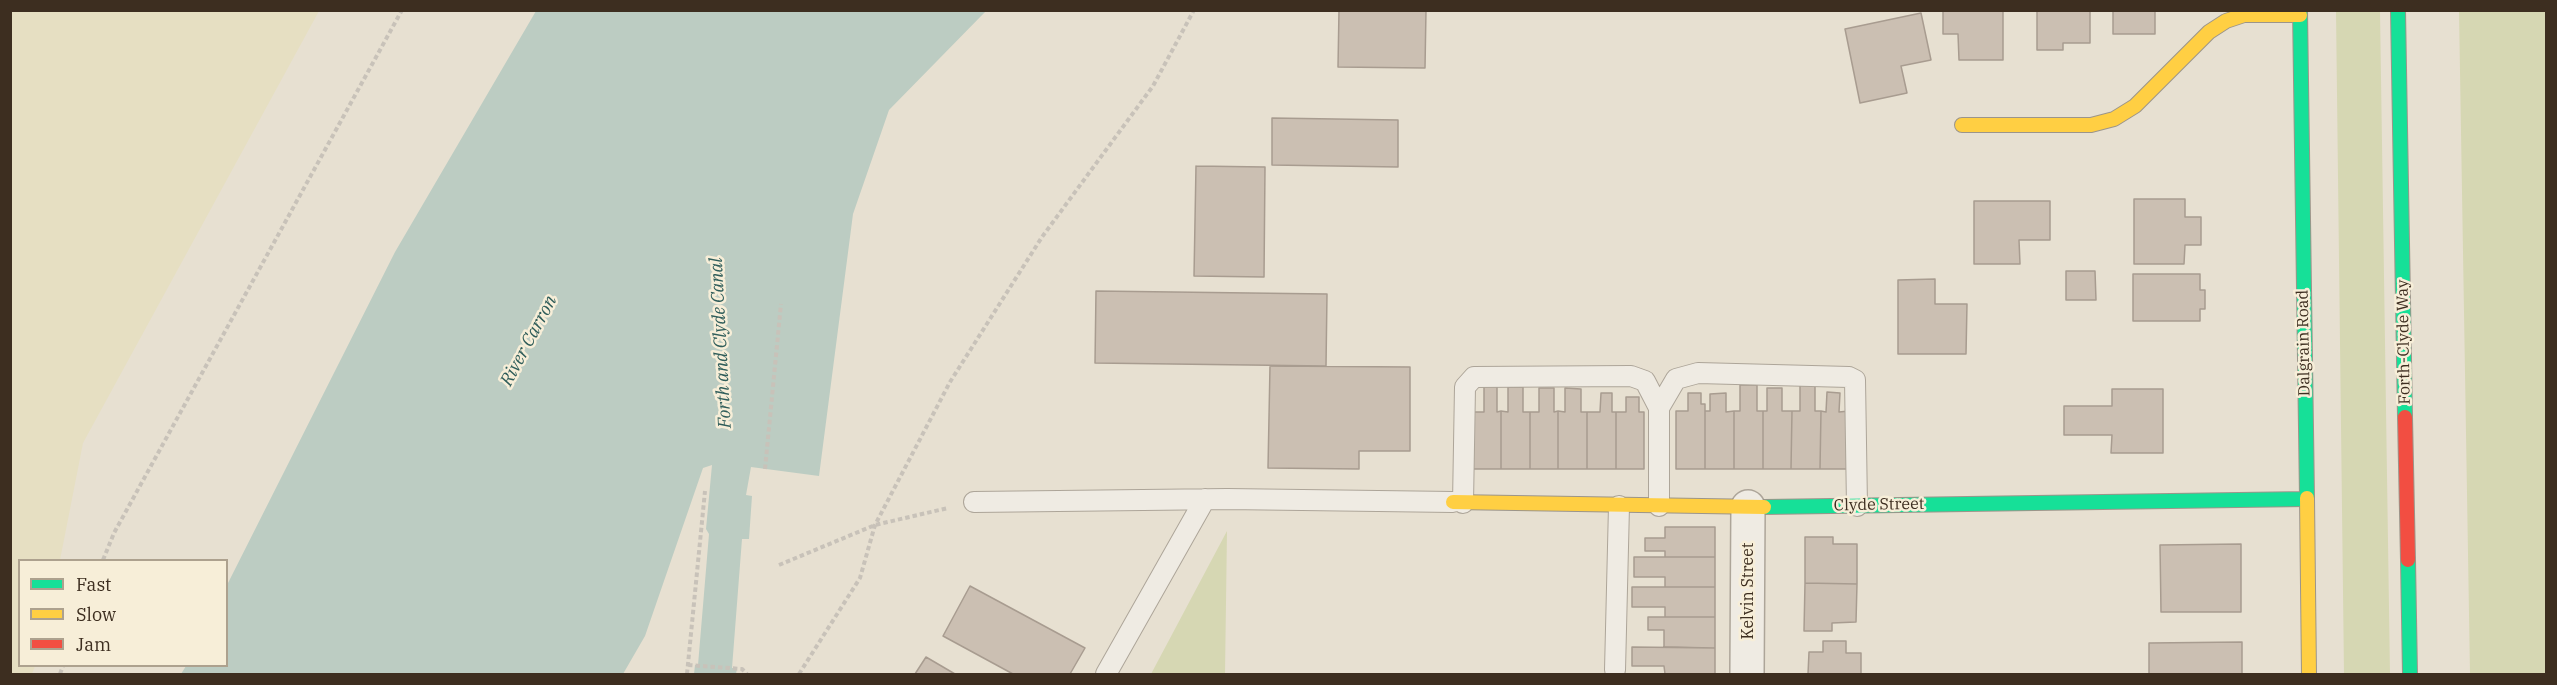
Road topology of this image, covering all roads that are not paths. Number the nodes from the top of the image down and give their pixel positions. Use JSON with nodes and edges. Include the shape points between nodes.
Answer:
{"nodes":[{"id":1,"x":2398,"y":10,"type":"edge"},
{"id":2,"x":2300,"y":13,"type":"edge"},
{"id":3,"x":1962,"y":125,"type":"dead end"},
{"id":4,"x":1659,"y":408,"type":"junction"},
{"id":5,"x":1205,"y":499,"type":"junction"},
{"id":6,"x":2306,"y":500,"type":"junction"},
{"id":7,"x":974,"y":502,"type":"road end"},
{"id":8,"x":1458,"y":502,"type":"junction"},
{"id":9,"x":1619,"y":506,"type":"junction"},
{"id":10,"x":1659,"y":506,"type":"junction"},
{"id":11,"x":1857,"y":506,"type":"junction"},
{"id":12,"x":1748,"y":507,"type":"junction"},
{"id":13,"x":1615,"y":670,"type":"dead end"},
{"id":14,"x":1106,"y":675,"type":"edge"},
{"id":15,"x":1748,"y":675,"type":"edge"},
{"id":16,"x":2309,"y":675,"type":"edge"},
{"id":17,"x":2410,"y":675,"type":"edge"}],
"edges":[{"from":1,"to":17,"type":"street","name":"Forth-Clyde Way"},
{"from":2,"to":3,"type":"street","via":[[2244,15],[2226,21],[2209,32],[2135,106],[2114,119],[2091,125]]},
{"from":2,"to":6,"type":"street","name":"Dalgrain Road"},
{"from":4,"to":8,"type":"lane","via":[[1645,381],[1631,376],[1474,377],[1465,387]]},
{"from":4,"to":10,"type":"lane"},
{"from":4,"to":11,"type":"lane","via":[[1676,379],[1698,374],[1849,377],[1855,380]]},
{"from":5,"to":7,"type":"lane"},
{"from":5,"to":8,"type":"lane"},
{"from":5,"to":14,"type":"lane"},
{"from":6,"to":11,"type":"street","name":"Clyde Street"},
{"from":6,"to":16,"type":"street","name":"Dalgrain Road"},
{"from":8,"to":9,"type":"street","name":"Clyde Street"},
{"from":9,"to":10,"type":"street","name":"Clyde Street"},
{"from":9,"to":13,"type":"lane"},
{"from":10,"to":12,"type":"street","name":"Clyde Street"},
{"from":11,"to":12,"type":"street","name":"Clyde Street"},
{"from":12,"to":15,"type":"street","name":"Kelvin Street"}]}
